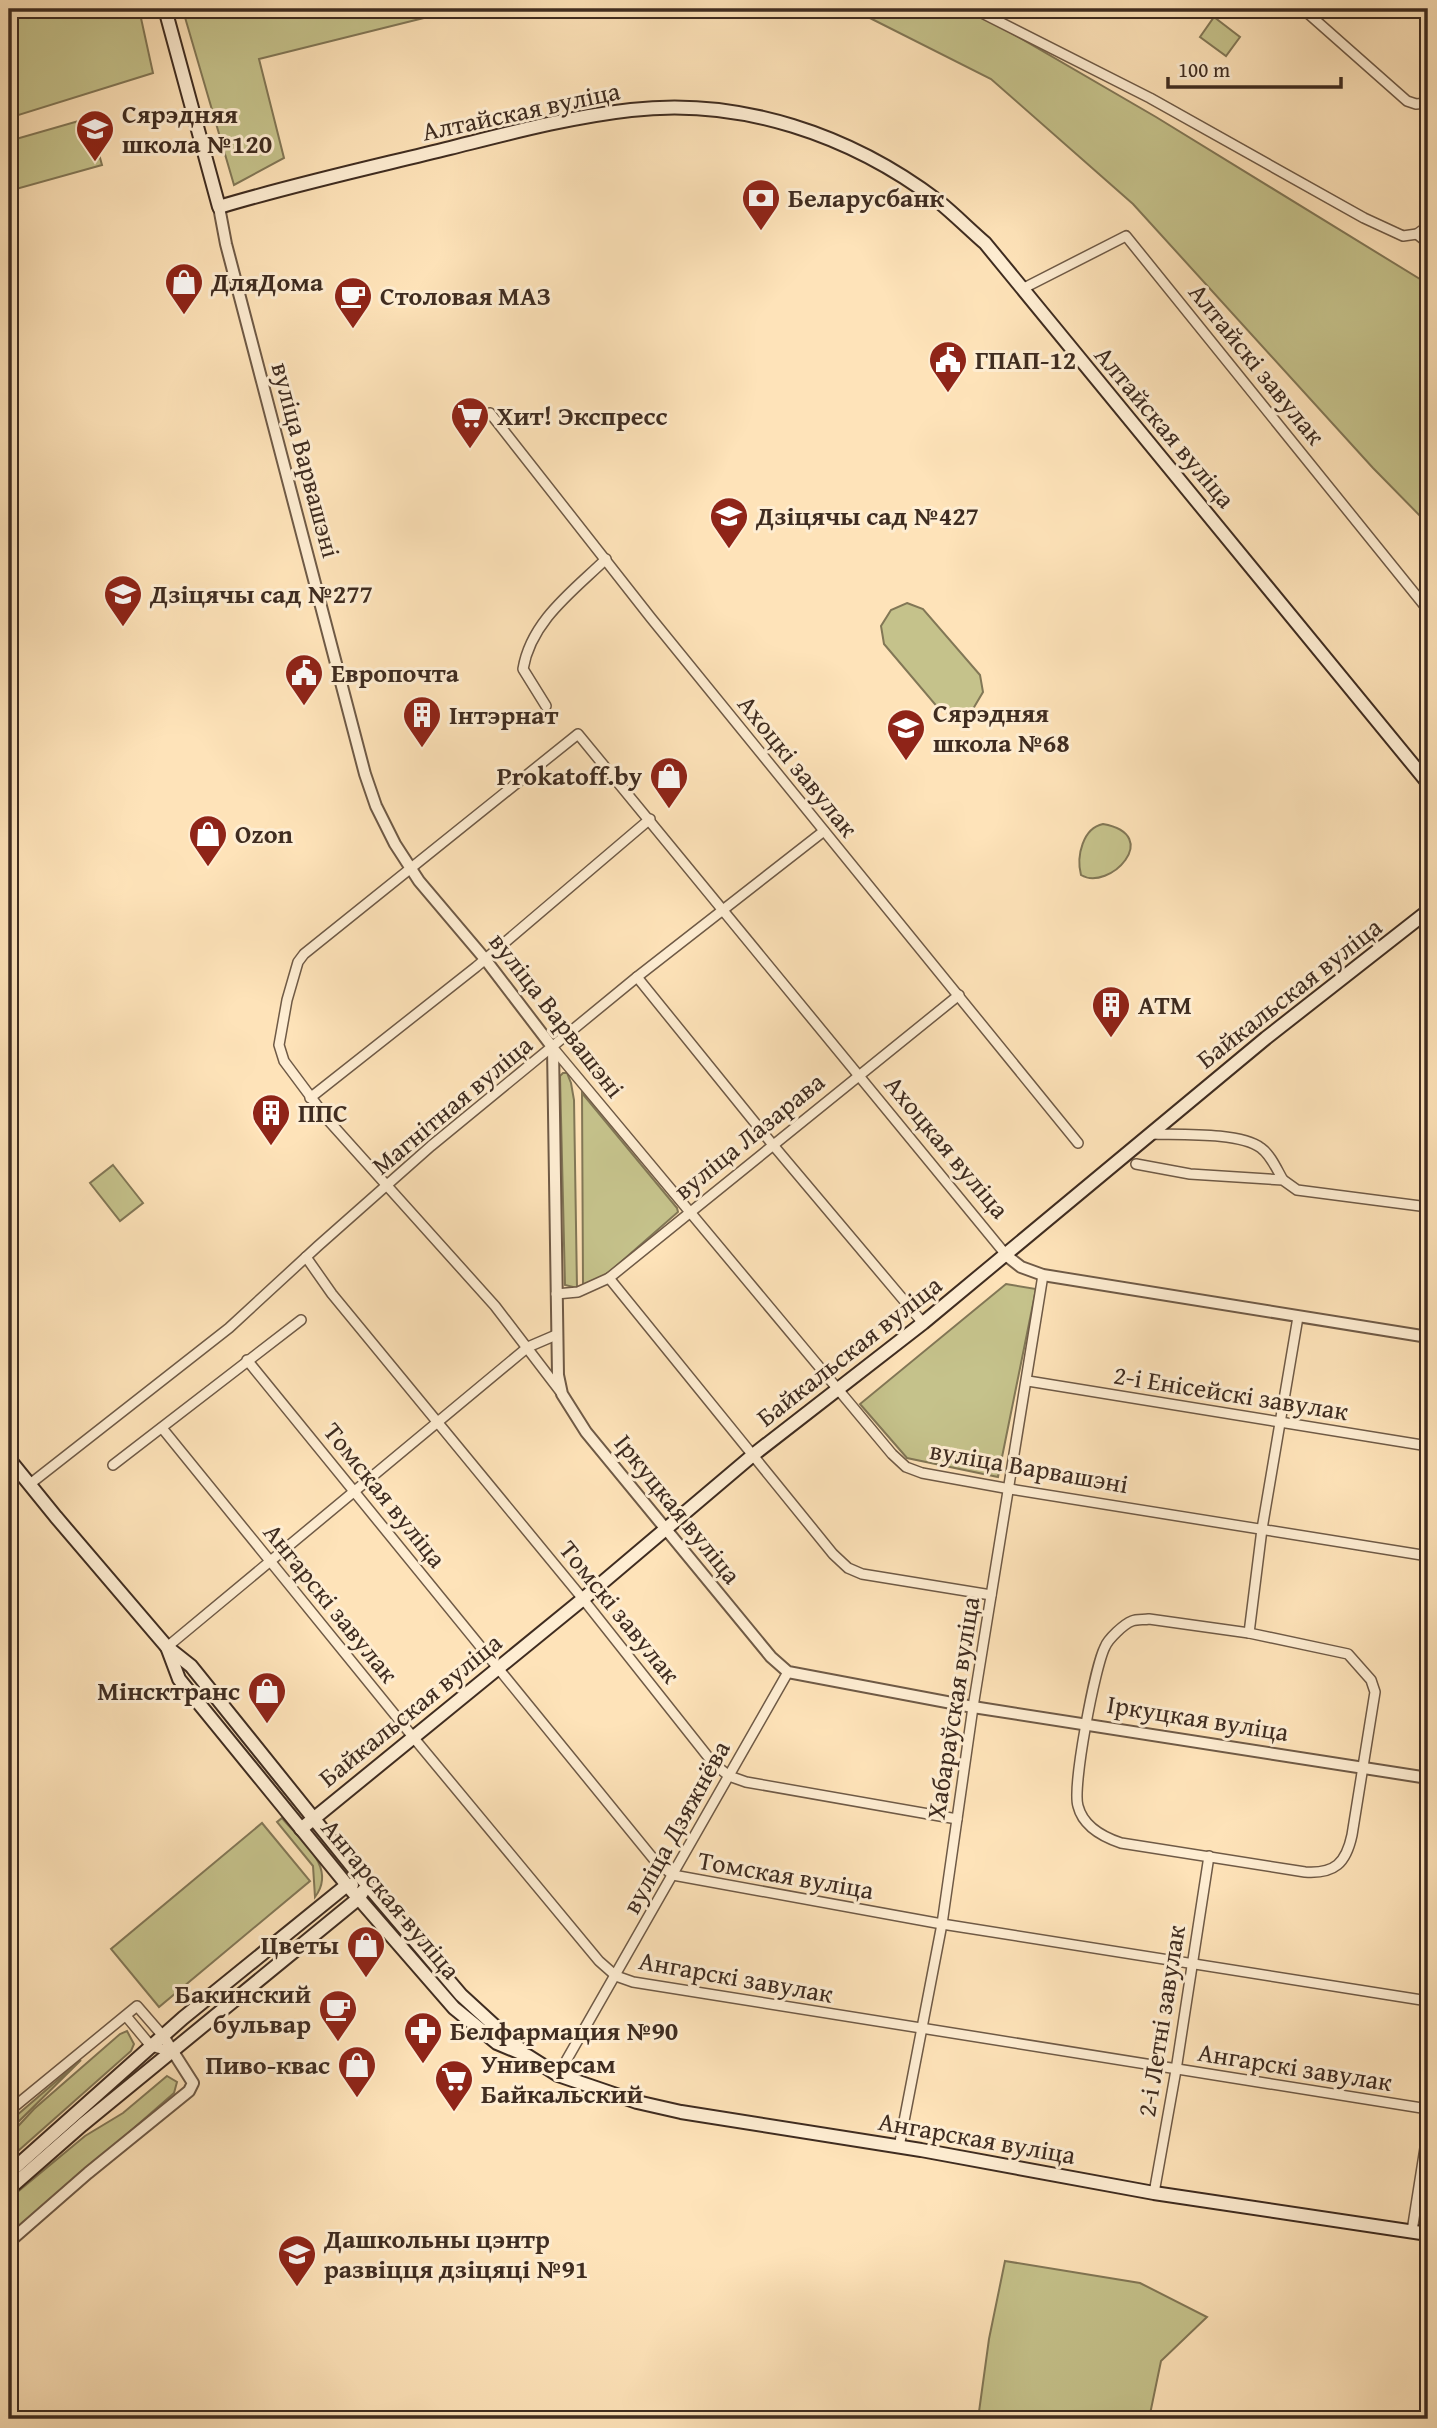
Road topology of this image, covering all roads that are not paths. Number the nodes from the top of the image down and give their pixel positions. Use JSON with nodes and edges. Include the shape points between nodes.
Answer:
{"nodes":[{"id":1,"x":165,"y":9,"type":"edge"},
{"id":2,"x":974,"y":9,"type":"edge"},
{"id":3,"x":1303,"y":9,"type":"edge"},
{"id":4,"x":1428,"y":103,"type":"edge"},
{"id":5,"x":219,"y":207,"type":"junction"},
{"id":6,"x":1428,"y":226,"type":"edge"},
{"id":7,"x":1417,"y":234,"type":"junction"},
{"id":8,"x":1428,"y":243,"type":"edge"},
{"id":9,"x":1022,"y":289,"type":"junction"},
{"id":10,"x":490,"y":413,"type":"dead end"},
{"id":11,"x":606,"y":559,"type":"junction"},
{"id":12,"x":1428,"y":610,"type":"edge"},
{"id":13,"x":546,"y":706,"type":"dead end"},
{"id":14,"x":1428,"y":783,"type":"edge"},
{"id":15,"x":650,"y":819,"type":"junction"},
{"id":16,"x":824,"y":831,"type":"junction"},
{"id":17,"x":411,"y":869,"type":"junction"},
{"id":18,"x":724,"y":908,"type":"junction"},
{"id":19,"x":1428,"y":911,"type":"edge"},
{"id":20,"x":485,"y":960,"type":"junction"},
{"id":21,"x":637,"y":977,"type":"junction"},
{"id":22,"x":959,"y":995,"type":"junction"},
{"id":23,"x":553,"y":1048,"type":"junction"},
{"id":24,"x":858,"y":1076,"type":"junction"},
{"id":25,"x":310,"y":1098,"type":"junction"},
{"id":26,"x":1149,"y":1133,"type":"junction"},
{"id":27,"x":1078,"y":1143,"type":"dead end"},
{"id":28,"x":773,"y":1145,"type":"junction"},
{"id":29,"x":1136,"y":1164,"type":"dead end"},
{"id":30,"x":1283,"y":1180,"type":"junction"},
{"id":31,"x":387,"y":1187,"type":"junction"},
{"id":32,"x":1428,"y":1207,"type":"edge"},
{"id":33,"x":688,"y":1212,"type":"junction"},
{"id":34,"x":1007,"y":1256,"type":"junction"},
{"id":35,"x":306,"y":1257,"type":"junction"},
{"id":36,"x":1044,"y":1275,"type":"junction"},
{"id":37,"x":609,"y":1278,"type":"junction"},
{"id":38,"x":556,"y":1294,"type":"junction"},
{"id":39,"x":1298,"y":1317,"type":"junction"},
{"id":40,"x":301,"y":1320,"type":"dead end"},
{"id":41,"x":923,"y":1324,"type":"junction"},
{"id":42,"x":556,"y":1335,"type":"junction"},
{"id":43,"x":1428,"y":1337,"type":"edge"},
{"id":44,"x":528,"y":1347,"type":"junction"},
{"id":45,"x":247,"y":1360,"type":"junction"},
{"id":46,"x":1028,"y":1381,"type":"junction"},
{"id":47,"x":838,"y":1390,"type":"junction"},
{"id":48,"x":562,"y":1394,"type":"junction"},
{"id":49,"x":438,"y":1423,"type":"junction"},
{"id":50,"x":1280,"y":1423,"type":"junction"},
{"id":51,"x":162,"y":1428,"type":"junction"},
{"id":52,"x":1428,"y":1446,"type":"edge"},
{"id":53,"x":753,"y":1455,"type":"junction"},
{"id":54,"x":9,"y":1459,"type":"edge"},
{"id":55,"x":113,"y":1465,"type":"dead end"},
{"id":56,"x":30,"y":1485,"type":"junction"},
{"id":57,"x":1010,"y":1489,"type":"junction"},
{"id":58,"x":355,"y":1492,"type":"junction"},
{"id":59,"x":665,"y":1528,"type":"junction"},
{"id":60,"x":1262,"y":1529,"type":"junction"},
{"id":61,"x":1428,"y":1556,"type":"edge"},
{"id":62,"x":271,"y":1562,"type":"junction"},
{"id":63,"x":991,"y":1595,"type":"junction"},
{"id":64,"x":583,"y":1599,"type":"junction"},
{"id":65,"x":1249,"y":1633,"type":"junction"},
{"id":66,"x":167,"y":1647,"type":"junction"},
{"id":67,"x":498,"y":1667,"type":"junction"},
{"id":68,"x":788,"y":1672,"type":"junction"},
{"id":69,"x":974,"y":1707,"type":"junction"},
{"id":70,"x":1087,"y":1723,"type":"junction"},
{"id":71,"x":413,"y":1737,"type":"junction"},
{"id":72,"x":1362,"y":1768,"type":"junction"},
{"id":73,"x":729,"y":1776,"type":"junction"},
{"id":74,"x":1428,"y":1778,"type":"edge"},
{"id":75,"x":313,"y":1818,"type":"junction"},
{"id":76,"x":957,"y":1819,"type":"junction"},
{"id":77,"x":301,"y":1829,"type":"junction"},
{"id":78,"x":1209,"y":1856,"type":"junction"},
{"id":79,"x":673,"y":1875,"type":"junction"},
{"id":80,"x":347,"y":1885,"type":"junction"},
{"id":81,"x":367,"y":1885,"type":"junction"},
{"id":82,"x":359,"y":1898,"type":"junction"},
{"id":83,"x":942,"y":1924,"type":"junction"},
{"id":84,"x":1192,"y":1963,"type":"junction"},
{"id":85,"x":616,"y":1976,"type":"junction"},
{"id":86,"x":1428,"y":2001,"type":"edge"},
{"id":87,"x":125,"y":2016,"type":"junction"},
{"id":88,"x":923,"y":2030,"type":"junction"},
{"id":89,"x":163,"y":2036,"type":"junction"},
{"id":90,"x":151,"y":2046,"type":"junction"},
{"id":91,"x":172,"y":2052,"type":"junction"},
{"id":92,"x":528,"y":2056,"type":"junction"},
{"id":93,"x":1176,"y":2070,"type":"junction"},
{"id":94,"x":558,"y":2074,"type":"junction"},
{"id":95,"x":1428,"y":2109,"type":"edge"},
{"id":96,"x":9,"y":2111,"type":"edge"},
{"id":97,"x":1428,"y":2129,"type":"edge"},
{"id":98,"x":899,"y":2147,"type":"junction"},
{"id":99,"x":9,"y":2173,"type":"edge"},
{"id":100,"x":9,"y":2189,"type":"edge"},
{"id":101,"x":1154,"y":2193,"type":"junction"},
{"id":102,"x":1412,"y":2231,"type":"junction"},
{"id":103,"x":1428,"y":2234,"type":"edge"},
{"id":104,"x":9,"y":2242,"type":"edge"}],
"edges":[{"from":1,"to":5,"type":"main road","name":"вуліца Варвашэні"},
{"from":2,"to":7,"type":"street","via":[[1150,98],[1364,218],[1403,236]]},
{"from":3,"to":4,"type":"street","via":[[1407,101]]},
{"from":5,"to":9,"type":"main road","name":"Алтайская вуліца","via":[[572,118],[633,109],[724,111],[811,131],[863,153],[910,181],[985,243]]},
{"from":5,"to":17,"type":"street","name":"вуліца Варвашэні","via":[[365,774],[384,823]]},
{"from":6,"to":7,"type":"street"},
{"from":7,"to":8,"type":"street"},
{"from":9,"to":12,"type":"street","name":"Алтайскі завулак","via":[[1125,236]]},
{"from":9,"to":14,"type":"main road","name":"Алтайская вуліца"},
{"from":10,"to":11,"type":"street","name":"Ахоцкі завулак"},
{"from":11,"to":13,"type":"street","via":[[540,623],[526,655],[523,669]]},
{"from":11,"to":16,"type":"street","name":"Ахоцкі завулак"},
{"from":15,"to":17,"type":"street","name":"Ахоцкая вуліца","via":[[578,734]]},
{"from":15,"to":18,"type":"street","name":"Ахоцкая вуліца"},
{"from":15,"to":20,"type":"street"},
{"from":16,"to":18,"type":"street","name":"Магнітная вуліца"},
{"from":16,"to":22,"type":"street","name":"Ахоцкі завулак"},
{"from":17,"to":20,"type":"street","name":"вуліца Варвашэні"},
{"from":17,"to":25,"type":"street","name":"Іркуцкая вуліца","via":[[298,962],[279,1045],[284,1061]]},
{"from":18,"to":21,"type":"street","name":"Магнітная вуліца"},
{"from":18,"to":24,"type":"street","name":"Ахоцкая вуліца"},
{"from":19,"to":26,"type":"main road","name":"Байкальская вуліца"},
{"from":20,"to":23,"type":"street","name":"вуліца Варвашэні"},
{"from":20,"to":25,"type":"street"},
{"from":21,"to":23,"type":"street","name":"Магнітная вуліца"},
{"from":21,"to":28,"type":"street"},
{"from":22,"to":24,"type":"street","name":"вуліца Лазарава"},
{"from":22,"to":27,"type":"street","name":"Ахоцкі завулак"},
{"from":23,"to":31,"type":"street","name":"Магнітная вуліца"},
{"from":23,"to":33,"type":"street","name":"вуліца Варвашэні"},
{"from":23,"to":38,"type":"street"},
{"from":24,"to":28,"type":"street","name":"вуліца Лазарава"},
{"from":24,"to":34,"type":"street","name":"Ахоцкая вуліца"},
{"from":25,"to":31,"type":"street","name":"Іркуцкая вуліца"},
{"from":26,"to":30,"type":"street","via":[[1220,1136],[1252,1143],[1262,1148]]},
{"from":26,"to":34,"type":"main road","name":"Байкальская вуліца"},
{"from":28,"to":33,"type":"street","name":"вуліца Лазарава"},
{"from":28,"to":41,"type":"street"},
{"from":29,"to":30,"type":"street","via":[[1190,1174]]},
{"from":30,"to":32,"type":"street","via":[[1297,1190]]},
{"from":31,"to":35,"type":"street","name":"Магнітная вуліца"},
{"from":31,"to":44,"type":"street","name":"Іркуцкая вуліца"},
{"from":33,"to":37,"type":"street","name":"вуліца Лазарава"},
{"from":33,"to":47,"type":"street","name":"вуліца Варвашэні"},
{"from":34,"to":36,"type":"street","name":"Ахоцкая вуліца"},
{"from":34,"to":41,"type":"main road","name":"Байкальская вуліца"},
{"from":35,"to":49,"type":"street","name":"Томскі завулак"},
{"from":35,"to":56,"type":"street","name":"Магнітная вуліца","via":[[229,1328]]},
{"from":36,"to":39,"type":"street","name":"Ахоцкая вуліца"},
{"from":36,"to":46,"type":"street","name":"Хабараўская вуліца"},
{"from":37,"to":38,"type":"street","name":"вуліца Лазарава","via":[[578,1292]]},
{"from":37,"to":53,"type":"street"},
{"from":38,"to":42,"type":"street"},
{"from":39,"to":43,"type":"street","name":"Ахоцкая вуліца"},
{"from":39,"to":50,"type":"street"},
{"from":40,"to":45,"type":"street"},
{"from":41,"to":47,"type":"main road","name":"Байкальская вуліца"},
{"from":42,"to":44,"type":"street"},
{"from":42,"to":48,"type":"street"},
{"from":44,"to":48,"type":"street","name":"Іркуцкая вуліца"},
{"from":44,"to":49,"type":"street"},
{"from":45,"to":51,"type":"street"},
{"from":45,"to":58,"type":"street","name":"Томская вуліца"},
{"from":46,"to":50,"type":"street","name":"2-і Енісейскі завулак"},
{"from":46,"to":57,"type":"street","name":"Хабараўская вуліца"},
{"from":47,"to":53,"type":"main road","name":"Байкальская вуліца"},
{"from":47,"to":57,"type":"street","name":"вуліца Варвашэні","via":[[906,1467]]},
{"from":48,"to":59,"type":"street","name":"Іркуцкая вуліца","via":[[586,1432]]},
{"from":49,"to":58,"type":"street"},
{"from":49,"to":64,"type":"street","name":"Томскі завулак"},
{"from":50,"to":52,"type":"street","name":"2-і Енісейскі завулак"},
{"from":50,"to":60,"type":"street"},
{"from":51,"to":55,"type":"street"},
{"from":51,"to":62,"type":"street","name":"Ангарскі завулак"},
{"from":53,"to":59,"type":"main road","name":"Байкальская вуліца"},
{"from":53,"to":63,"type":"street","via":[[848,1569]]},
{"from":54,"to":56,"type":"main road","name":"Ангарская вуліца"},
{"from":56,"to":66,"type":"main road","name":"Ангарская вуліца"},
{"from":57,"to":60,"type":"street","name":"вуліца Варвашэні"},
{"from":57,"to":63,"type":"street","name":"Хабараўская вуліца"},
{"from":58,"to":62,"type":"street"},
{"from":58,"to":67,"type":"street","name":"Томская вуліца"},
{"from":59,"to":64,"type":"main road","name":"Байкальская вуліца"},
{"from":59,"to":68,"type":"street","name":"Іркуцкая вуліца","via":[[768,1654]]},
{"from":60,"to":61,"type":"street","name":"вуліца Варвашэні"},
{"from":60,"to":65,"type":"street"},
{"from":62,"to":66,"type":"street"},
{"from":62,"to":71,"type":"street","name":"Ангарскі завулак"},
{"from":63,"to":69,"type":"street","name":"Хабараўская вуліца"},
{"from":64,"to":67,"type":"main road","name":"Байкальская вуліца"},
{"from":64,"to":73,"type":"street","name":"Томскі завулак","via":[[713,1763]]},
{"from":65,"to":70,"type":"street","via":[[1149,1619],[1132,1621],[1105,1645]]},
{"from":65,"to":72,"type":"street","via":[[1348,1654],[1358,1663],[1375,1692]]},
{"from":66,"to":75,"type":"main road","name":"Ангарская вуліца","via":[[191,1666]]},
{"from":66,"to":77,"type":"main road","name":"Ангарская вуліца","via":[[179,1679]]},
{"from":67,"to":71,"type":"main road","name":"Байкальская вуліца"},
{"from":67,"to":79,"type":"street","name":"Томская вуліца","via":[[656,1862]]},
{"from":68,"to":69,"type":"street","name":"Іркуцкая вуліца"},
{"from":68,"to":73,"type":"street","name":"вуліца Дзяжнёва"},
{"from":69,"to":70,"type":"street","name":"Іркуцкая вуліца"},
{"from":69,"to":76,"type":"street","name":"Хабараўская вуліца"},
{"from":70,"to":72,"type":"street","name":"Іркуцкая вуліца"},
{"from":70,"to":78,"type":"street","via":[[1077,1796],[1078,1808],[1090,1826],[1121,1843]]},
{"from":71,"to":75,"type":"main road","name":"Байкальская вуліца"},
{"from":71,"to":85,"type":"street","name":"Ангарскі завулак"},
{"from":72,"to":74,"type":"street","name":"Іркуцкая вуліца"},
{"from":72,"to":78,"type":"street","via":[[1348,1853],[1336,1866],[1322,1873]]},
{"from":73,"to":76,"type":"street","name":"Томскі завулак"},
{"from":73,"to":79,"type":"street","name":"вуліца Дзяжнёва"},
{"from":75,"to":77,"type":"main road","name":"Байкальская вуліца"},
{"from":75,"to":81,"type":"main road","name":"Ангарская вуліца"},
{"from":76,"to":83,"type":"street","name":"Хабараўская вуліца"},
{"from":77,"to":80,"type":"main road","name":"Ангарская вуліца"},
{"from":78,"to":84,"type":"street","name":"2-і Летні завулак"},
{"from":79,"to":83,"type":"street","name":"Томская вуліца"},
{"from":79,"to":85,"type":"street","name":"вуліца Дзяжнёва"},
{"from":80,"to":81,"type":"main road"},
{"from":80,"to":82,"type":"main road","name":"Ангарская вуліца"},
{"from":80,"to":89,"type":"main road"},
{"from":81,"to":82,"type":"main road"},
{"from":81,"to":92,"type":"main road","name":"Ангарская вуліца","via":[[461,1995]]},
{"from":82,"to":91,"type":"main road"},
{"from":82,"to":92,"type":"main road","name":"Ангарская вуліца","via":[[454,2008],[497,2043]]},
{"from":83,"to":84,"type":"street","name":"Томская вуліца"},
{"from":83,"to":88,"type":"street","name":"Хабараўская вуліца"},
{"from":84,"to":86,"type":"street","name":"Томская вуліца"},
{"from":84,"to":93,"type":"street","name":"2-і Летні завулак"},
{"from":85,"to":88,"type":"street","name":"Ангарскі завулак"},
{"from":85,"to":94,"type":"street","name":"вуліца Дзяжнёва"},
{"from":87,"to":89,"type":"street","via":[[137,2006]]},
{"from":87,"to":90,"type":"street"},
{"from":87,"to":96,"type":"street"},
{"from":88,"to":93,"type":"street","name":"Ангарскі завулак"},
{"from":88,"to":98,"type":"street","name":"Хабараўская вуліца"},
{"from":89,"to":90,"type":"main road"},
{"from":89,"to":91,"type":"street"},
{"from":90,"to":91,"type":"street"},
{"from":90,"to":99,"type":"main road"},
{"from":91,"to":100,"type":"main road"},
{"from":91,"to":104,"type":"street","via":[[193,2083],[189,2091]]},
{"from":92,"to":94,"type":"main road","name":"Ангарская вуліца"},
{"from":93,"to":95,"type":"street","name":"Ангарскі завулак"},
{"from":93,"to":101,"type":"street","name":"2-і Летні завулак"},
{"from":94,"to":98,"type":"main road","name":"Ангарская вуліца","via":[[681,2112]]},
{"from":97,"to":102,"type":"street"},
{"from":98,"to":101,"type":"main road","name":"Ангарская вуліца"},
{"from":101,"to":102,"type":"main road","name":"Ангарская вуліца"},
{"from":102,"to":103,"type":"main road","name":"Ангарская вуліца"}]}
